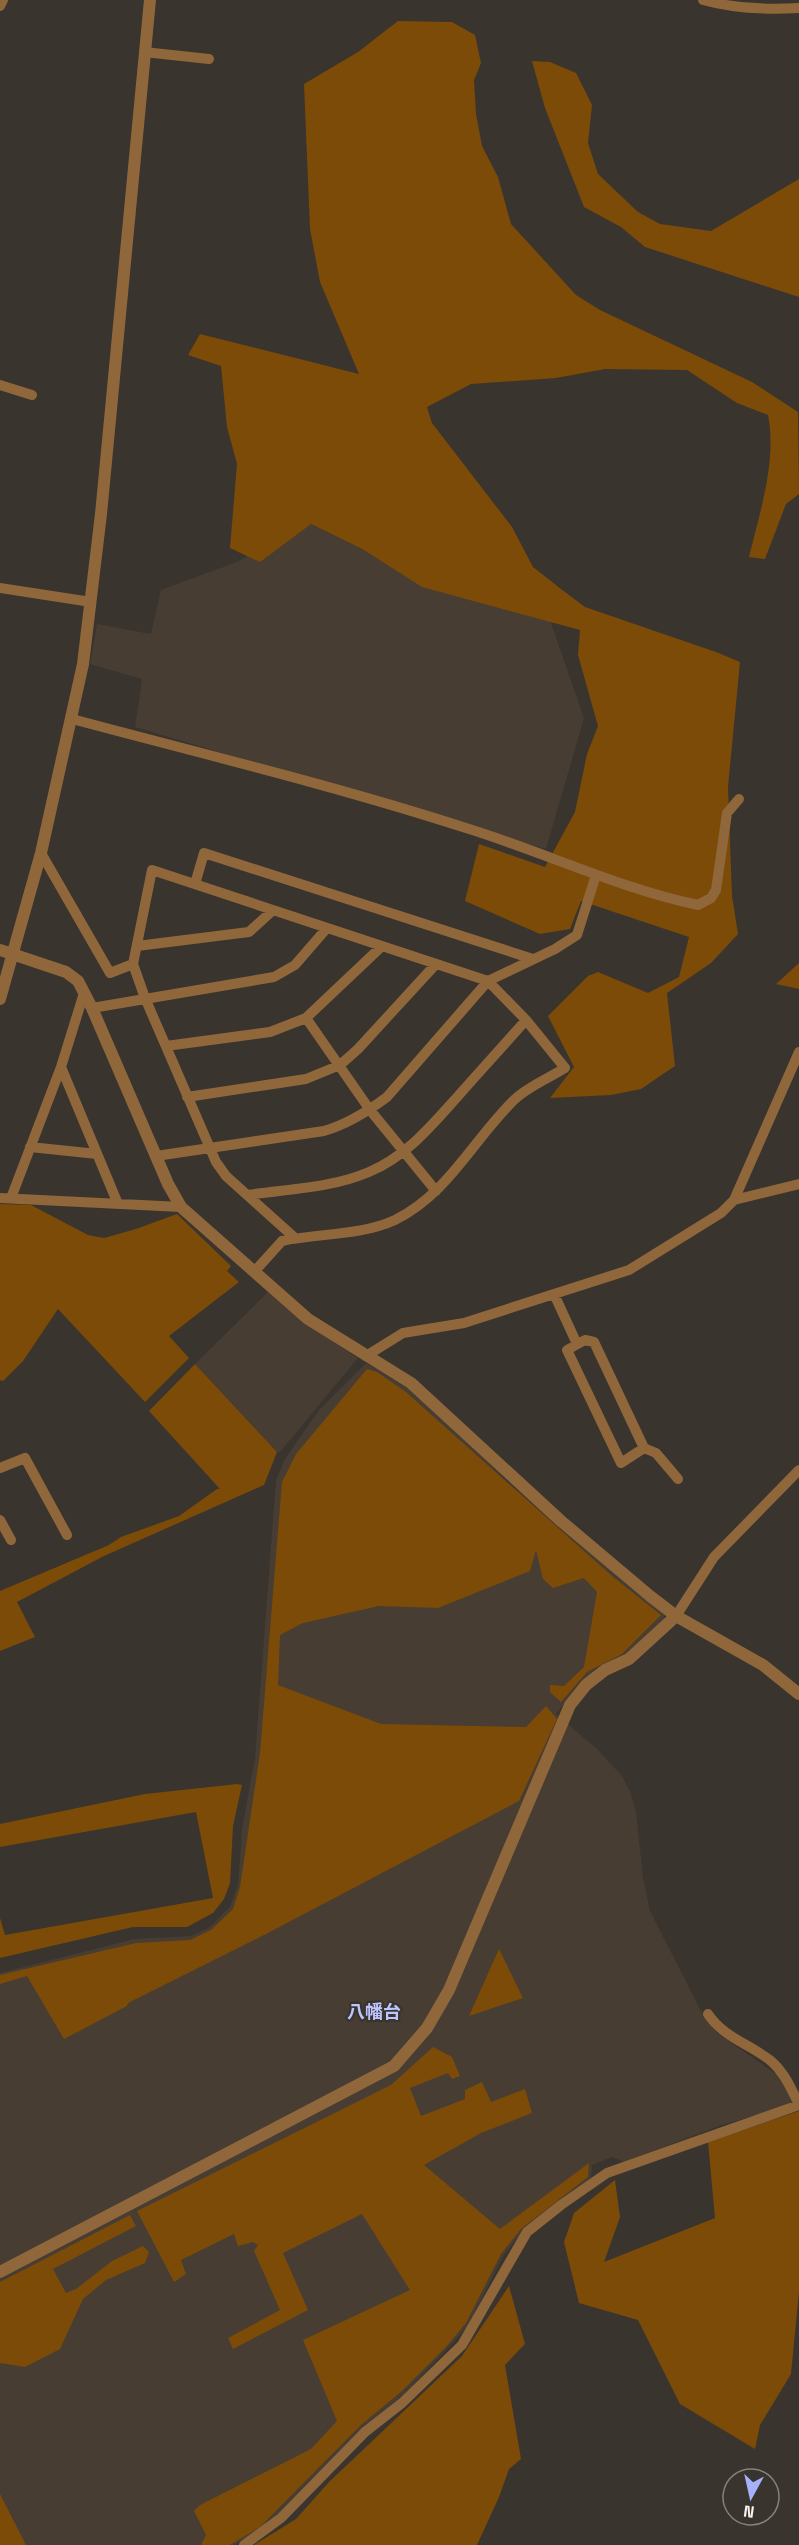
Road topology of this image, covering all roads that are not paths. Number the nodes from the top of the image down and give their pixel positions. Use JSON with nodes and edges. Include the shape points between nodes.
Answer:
{"nodes":[{"id":1,"x":3,"y":0,"type":"edge"},
{"id":2,"x":150,"y":0,"type":"edge"},
{"id":3,"x":703,"y":0,"type":"edge"},
{"id":4,"x":0,"y":6,"type":"edge"},
{"id":5,"x":799,"y":8,"type":"edge"},
{"id":6,"x":144,"y":52,"type":"junction"},
{"id":7,"x":209,"y":59,"type":"dead end"},
{"id":8,"x":0,"y":385,"type":"edge"},
{"id":9,"x":32,"y":395,"type":"dead end"},
{"id":10,"x":0,"y":588,"type":"edge"},
{"id":11,"x":91,"y":602,"type":"junction"},
{"id":12,"x":72,"y":719,"type":"junction"},
{"id":13,"x":739,"y":799,"type":"dead end"},
{"id":14,"x":41,"y":854,"type":"junction"},
{"id":15,"x":596,"y":875,"type":"junction"},
{"id":16,"x":195,"y":884,"type":"junction"},
{"id":17,"x":272,"y":911,"type":"junction"},
{"id":18,"x":327,"y":928,"type":"junction"},
{"id":19,"x":137,"y":946,"type":"junction"},
{"id":20,"x":381,"y":947,"type":"junction"},
{"id":21,"x":0,"y":950,"type":"edge"},
{"id":22,"x":13,"y":955,"type":"junction"},
{"id":23,"x":533,"y":959,"type":"junction"},
{"id":24,"x":133,"y":964,"type":"junction"},
{"id":25,"x":436,"y":964,"type":"junction"},
{"id":26,"x":488,"y":981,"type":"junction"},
{"id":27,"x":84,"y":993,"type":"junction"},
{"id":28,"x":145,"y":998,"type":"junction"},
{"id":29,"x":0,"y":999,"type":"edge"},
{"id":30,"x":92,"y":1008,"type":"junction"},
{"id":31,"x":306,"y":1017,"type":"junction"},
{"id":32,"x":526,"y":1020,"type":"junction"},
{"id":33,"x":166,"y":1047,"type":"junction"},
{"id":34,"x":799,"y":1052,"type":"edge"},
{"id":35,"x":339,"y":1065,"type":"junction"},
{"id":36,"x":61,"y":1067,"type":"junction"},
{"id":37,"x":187,"y":1097,"type":"junction"},
{"id":38,"x":370,"y":1110,"type":"junction"},
{"id":39,"x":30,"y":1147,"type":"junction"},
{"id":40,"x":208,"y":1148,"type":"junction"},
{"id":41,"x":404,"y":1152,"type":"junction"},
{"id":42,"x":97,"y":1154,"type":"junction"},
{"id":43,"x":156,"y":1156,"type":"junction"},
{"id":44,"x":799,"y":1184,"type":"edge"},
{"id":45,"x":436,"y":1191,"type":"junction"},
{"id":46,"x":248,"y":1195,"type":"junction"},
{"id":47,"x":5,"y":1198,"type":"edge"},
{"id":48,"x":734,"y":1200,"type":"junction"},
{"id":49,"x":118,"y":1204,"type":"junction"},
{"id":50,"x":181,"y":1207,"type":"junction"},
{"id":51,"x":295,"y":1238,"type":"junction"},
{"id":52,"x":254,"y":1272,"type":"junction"},
{"id":53,"x":555,"y":1294,"type":"junction"},
{"id":54,"x":577,"y":1344,"type":"junction"},
{"id":55,"x":366,"y":1356,"type":"junction"},
{"id":56,"x":644,"y":1448,"type":"junction"},
{"id":57,"x":0,"y":1468,"type":"edge"},
{"id":58,"x":799,"y":1470,"type":"edge"},
{"id":59,"x":678,"y":1479,"type":"dead end"},
{"id":60,"x":0,"y":1520,"type":"edge"},
{"id":61,"x":67,"y":1535,"type":"dead end"},
{"id":62,"x":11,"y":1540,"type":"dead end"},
{"id":63,"x":676,"y":1616,"type":"junction"},
{"id":64,"x":799,"y":1694,"type":"edge"},
{"id":65,"x":708,"y":2014,"type":"dead end"},
{"id":66,"x":799,"y":2105,"type":"edge"},
{"id":67,"x":0,"y":2272,"type":"edge"},
{"id":68,"x":244,"y":2545,"type":"edge"}],
"edges":[{"from":1,"to":4,"type":"street"},
{"from":2,"to":6,"type":"street"},
{"from":3,"to":5,"type":"street","via":[[726,6]]},
{"from":6,"to":7,"type":"street"},
{"from":6,"to":11,"type":"street"},
{"from":8,"to":9,"type":"street"},
{"from":10,"to":11,"type":"street"},
{"from":11,"to":12,"type":"street"},
{"from":12,"to":14,"type":"street"},
{"from":12,"to":15,"type":"street","via":[[466,828]]},
{"from":13,"to":15,"type":"street","via":[[727,813],[716,890],[698,905]]},
{"from":14,"to":22,"type":"street"},
{"from":14,"to":24,"type":"street","via":[[110,973]]},
{"from":15,"to":23,"type":"street","via":[[577,935]]},
{"from":16,"to":17,"type":"street"},
{"from":16,"to":19,"type":"street","via":[[152,870]]},
{"from":16,"to":23,"type":"street","via":[[204,853]]},
{"from":17,"to":18,"type":"street"},
{"from":17,"to":19,"type":"street","via":[[249,932]]},
{"from":18,"to":20,"type":"street"},
{"from":18,"to":28,"type":"street","via":[[295,965],[274,977]]},
{"from":19,"to":24,"type":"street"},
{"from":20,"to":25,"type":"street"},
{"from":20,"to":31,"type":"street"},
{"from":21,"to":22,"type":"street"},
{"from":22,"to":27,"type":"street","via":[[66,972],[78,981]]},
{"from":22,"to":29,"type":"street"},
{"from":23,"to":26,"type":"street"},
{"from":24,"to":28,"type":"street"},
{"from":25,"to":26,"type":"street"},
{"from":25,"to":35,"type":"street"},
{"from":26,"to":32,"type":"street"},
{"from":26,"to":38,"type":"street","via":[[387,1097]]},
{"from":27,"to":30,"type":"street"},
{"from":27,"to":36,"type":"street"},
{"from":28,"to":30,"type":"street"},
{"from":28,"to":33,"type":"street"},
{"from":30,"to":43,"type":"street"},
{"from":31,"to":33,"type":"street","via":[[270,1032]]},
{"from":31,"to":35,"type":"street"},
{"from":32,"to":41,"type":"street"},
{"from":32,"to":45,"type":"street","via":[[565,1068],[515,1098]]},
{"from":33,"to":37,"type":"street"},
{"from":34,"to":48,"type":"street"},
{"from":35,"to":37,"type":"street","via":[[306,1079]]},
{"from":35,"to":38,"type":"street"},
{"from":36,"to":39,"type":"street"},
{"from":36,"to":42,"type":"street"},
{"from":37,"to":40,"type":"street"},
{"from":38,"to":40,"type":"street","via":[[324,1131]]},
{"from":38,"to":41,"type":"street"},
{"from":39,"to":42,"type":"street"},
{"from":39,"to":47,"type":"street"},
{"from":40,"to":43,"type":"street"},
{"from":40,"to":46,"type":"street","via":[[226,1176]]},
{"from":41,"to":45,"type":"street"},
{"from":41,"to":46,"type":"street","via":[[386,1165],[356,1177]]},
{"from":42,"to":49,"type":"street"},
{"from":43,"to":50,"type":"street"},
{"from":44,"to":48,"type":"street"},
{"from":45,"to":51,"type":"street","via":[[423,1204],[392,1221],[367,1229]]},
{"from":46,"to":51,"type":"street"},
{"from":47,"to":49,"type":"street"},
{"from":48,"to":53,"type":"street","via":[[721,1213],[629,1270]]},
{"from":49,"to":50,"type":"street"},
{"from":50,"to":52,"type":"street"},
{"from":51,"to":52,"type":"street","via":[[282,1241]]},
{"from":52,"to":55,"type":"street","via":[[308,1318]]},
{"from":53,"to":54,"type":"street"},
{"from":53,"to":55,"type":"street","via":[[464,1323],[403,1333]]},
{"from":54,"to":56,"type":"street","via":[[585,1340],[594,1342]]},
{"from":54,"to":56,"type":"street","via":[[567,1350],[621,1463]]},
{"from":55,"to":63,"type":"street","via":[[411,1383],[561,1521]]},
{"from":56,"to":59,"type":"street","via":[[656,1453]]},
{"from":57,"to":61,"type":"street","via":[[25,1458]]},
{"from":58,"to":63,"type":"street","via":[[714,1557]]},
{"from":60,"to":62,"type":"street"},
{"from":63,"to":64,"type":"street","via":[[764,1665]]},
{"from":63,"to":67,"type":"street","via":[[629,1659],[604,1670],[586,1684],[570,1705],[448,1990],[427,2028],[394,2066]]},
{"from":65,"to":66,"type":"street","via":[[727,2035],[771,2061],[785,2076]]},
{"from":66,"to":68,"type":"street","via":[[607,2173],[561,2205],[527,2232],[462,2345],[402,2403],[365,2432],[281,2518]]}]}
